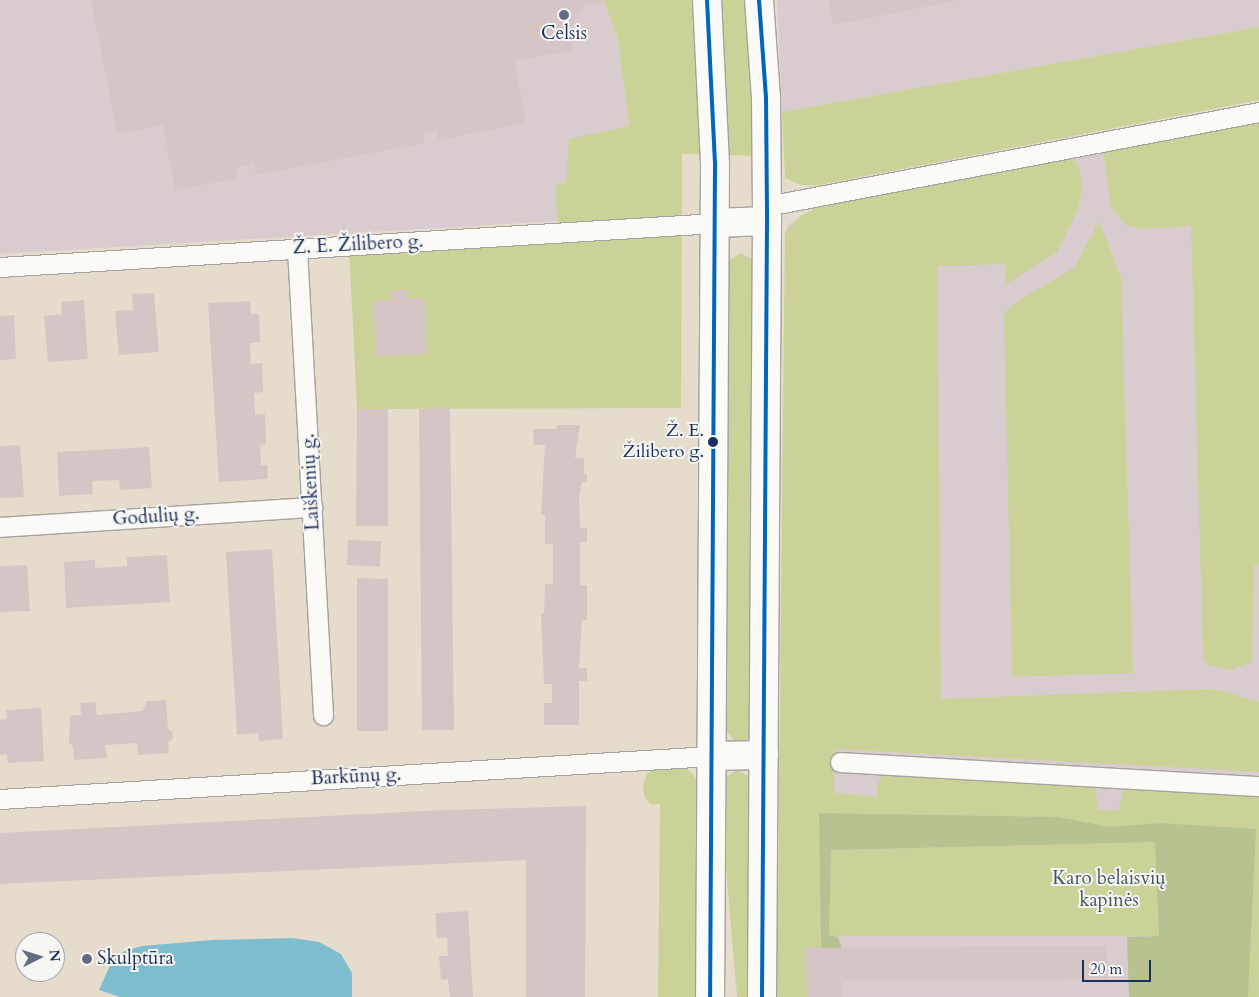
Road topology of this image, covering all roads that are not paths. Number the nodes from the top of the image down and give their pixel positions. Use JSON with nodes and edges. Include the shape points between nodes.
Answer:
{"nodes":[{"id":1,"x":706,"y":0,"type":"edge"},
{"id":2,"x":759,"y":0,"type":"edge"},
{"id":3,"x":1259,"y":112,"type":"edge"},
{"id":4,"x":767,"y":213,"type":"junction"},
{"id":5,"x":715,"y":224,"type":"junction"},
{"id":6,"x":297,"y":249,"type":"junction"},
{"id":7,"x":0,"y":267,"type":"edge"},
{"id":8,"x":312,"y":507,"type":"junction"},
{"id":9,"x":0,"y":527,"type":"edge"},
{"id":10,"x":323,"y":715,"type":"dead end"},
{"id":11,"x":764,"y":755,"type":"junction"},
{"id":12,"x":712,"y":756,"type":"junction"},
{"id":13,"x":840,"y":762,"type":"dead end"},
{"id":14,"x":1259,"y":786,"type":"edge"},
{"id":15,"x":0,"y":799,"type":"edge"},
{"id":16,"x":710,"y":997,"type":"edge"},
{"id":17,"x":762,"y":997,"type":"edge"}],
"edges":[{"from":1,"to":5,"type":"main road","via":[[716,166]]},
{"from":2,"to":4,"type":"main road","via":[[766,97]]},
{"from":3,"to":4,"type":"street"},
{"from":4,"to":5,"type":"main road"},
{"from":4,"to":11,"type":"main road"},
{"from":5,"to":6,"type":"street","name":"Ž. E. Žilibero g."},
{"from":5,"to":12,"type":"main road"},
{"from":6,"to":7,"type":"street","name":"Ž. E. Žilibero g."},
{"from":6,"to":8,"type":"street","name":"Laiškenių g."},
{"from":8,"to":9,"type":"street","name":"Godulių g."},
{"from":8,"to":10,"type":"street","name":"Laiškenių g."},
{"from":11,"to":12,"type":"main road"},
{"from":11,"to":17,"type":"main road"},
{"from":12,"to":15,"type":"street","name":"Barkūnų g."},
{"from":12,"to":16,"type":"main road"},
{"from":13,"to":14,"type":"street"}]}
